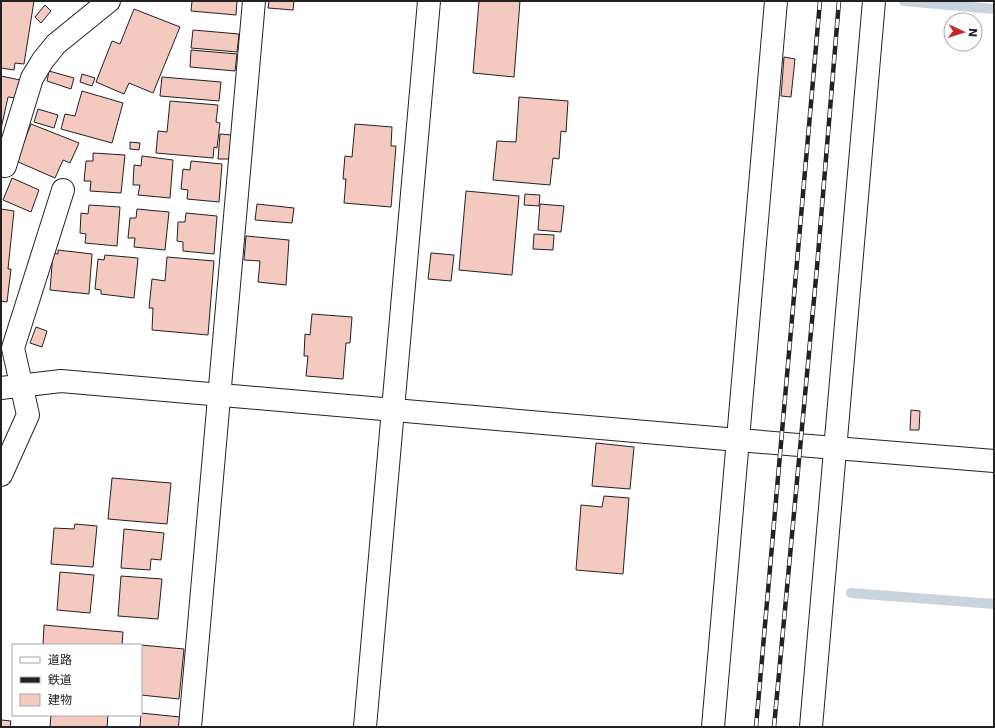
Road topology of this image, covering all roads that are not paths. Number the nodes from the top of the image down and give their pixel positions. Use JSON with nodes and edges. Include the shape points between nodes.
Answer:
{"nodes":[{"id":1,"x":109,"y":1,"type":"edge"},
{"id":2,"x":254,"y":1,"type":"edge"},
{"id":3,"x":429,"y":1,"type":"edge"},
{"id":4,"x":776,"y":1,"type":"edge"},
{"id":5,"x":874,"y":1,"type":"edge"},
{"id":6,"x":5,"y":166,"type":"dead end"},
{"id":7,"x":63,"y":190,"type":"dead end"},
{"id":8,"x":11,"y":387,"type":"edge"},
{"id":9,"x":219,"y":394,"type":"junction"},
{"id":10,"x":393,"y":410,"type":"junction"},
{"id":11,"x":738,"y":440,"type":"junction"},
{"id":12,"x":835,"y":448,"type":"junction"},
{"id":13,"x":994,"y":461,"type":"edge"},
{"id":14,"x":1,"y":475,"type":"edge"},
{"id":15,"x":190,"y":727,"type":"edge"},
{"id":16,"x":365,"y":727,"type":"edge"},
{"id":17,"x":712,"y":727,"type":"edge"},
{"id":18,"x":811,"y":727,"type":"edge"}],
"edges":[{"from":1,"to":6,"type":"street","via":[[56,44],[42,60],[32,78]]},
{"from":2,"to":9,"type":"street"},
{"from":3,"to":10,"type":"street"},
{"from":4,"to":11,"type":"street"},
{"from":5,"to":12,"type":"street"},
{"from":7,"to":8,"type":"street","via":[[13,348]]},
{"from":8,"to":9,"type":"street","via":[[61,380]]},
{"from":8,"to":14,"type":"street","via":[[28,415]]},
{"from":9,"to":10,"type":"street"},
{"from":9,"to":15,"type":"street"},
{"from":10,"to":11,"type":"street"},
{"from":10,"to":16,"type":"street"},
{"from":11,"to":12,"type":"street"},
{"from":11,"to":17,"type":"street"},
{"from":12,"to":13,"type":"street"},
{"from":12,"to":18,"type":"street"}]}
